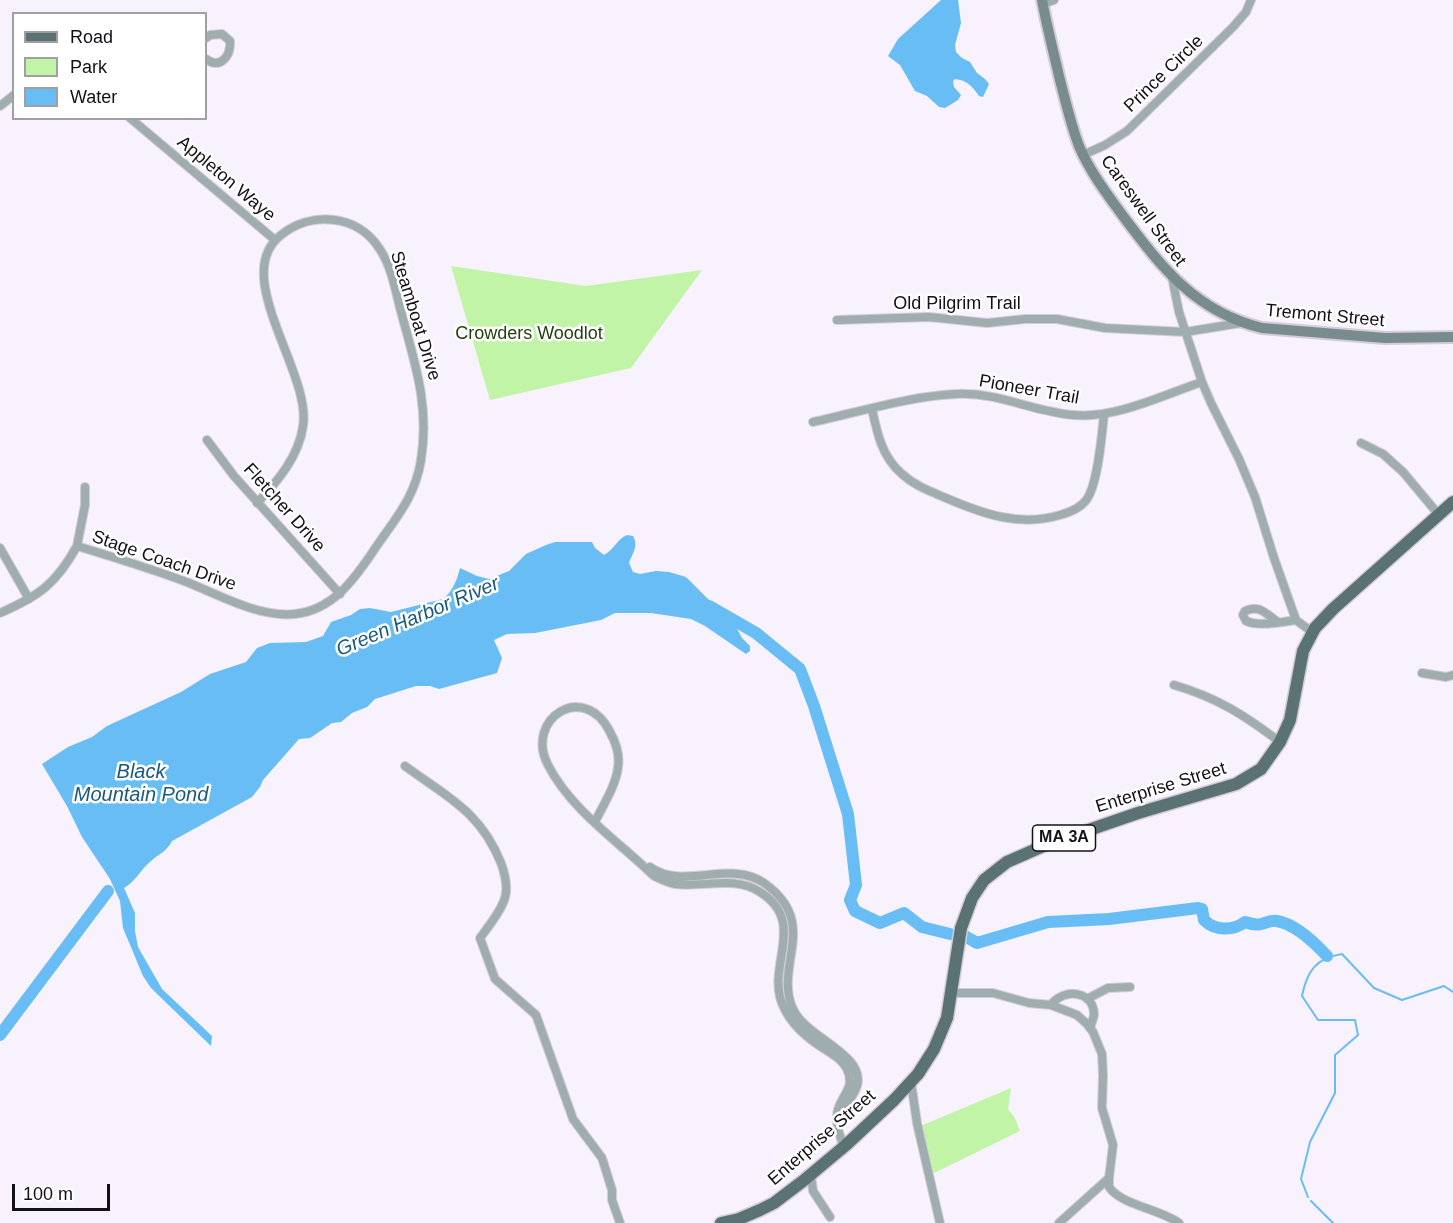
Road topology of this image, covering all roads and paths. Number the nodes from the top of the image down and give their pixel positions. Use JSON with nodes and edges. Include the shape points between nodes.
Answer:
{"nodes":[{"id":1,"x":1054,"y":0,"type":"edge"},
{"id":2,"x":1251,"y":0,"type":"edge"},
{"id":3,"x":1042,"y":2,"type":"edge"},
{"id":4,"x":207,"y":37,"type":"edge"},
{"id":5,"x":207,"y":60,"type":"edge"},
{"id":6,"x":12,"y":97,"type":"edge"},
{"id":7,"x":0,"y":106,"type":"edge"},
{"id":8,"x":132,"y":120,"type":"edge"},
{"id":9,"x":1083,"y":155,"type":"junction"},
{"id":10,"x":275,"y":240,"type":"junction"},
{"id":11,"x":1172,"y":277,"type":"junction"},
{"id":12,"x":837,"y":320,"type":"dead end"},
{"id":13,"x":1243,"y":322,"type":"junction"},
{"id":14,"x":1185,"y":332,"type":"junction"},
{"id":15,"x":1453,"y":337,"type":"edge"},
{"id":16,"x":1202,"y":382,"type":"junction"},
{"id":17,"x":872,"y":409,"type":"junction"},
{"id":18,"x":1104,"y":414,"type":"junction"},
{"id":19,"x":813,"y":422,"type":"dead end"},
{"id":20,"x":207,"y":440,"type":"dead end"},
{"id":21,"x":1361,"y":443,"type":"dead end"},
{"id":22,"x":85,"y":487,"type":"dead end"},
{"id":23,"x":1453,"y":502,"type":"edge"},
{"id":24,"x":257,"y":503,"type":"junction"},
{"id":25,"x":1438,"y":515,"type":"junction"},
{"id":26,"x":77,"y":546,"type":"junction"},
{"id":27,"x":0,"y":548,"type":"edge"},
{"id":28,"x":340,"y":594,"type":"junction"},
{"id":29,"x":29,"y":599,"type":"junction"},
{"id":30,"x":0,"y":613,"type":"edge"},
{"id":31,"x":1296,"y":620,"type":"junction"},
{"id":32,"x":1278,"y":622,"type":"dead end"},
{"id":33,"x":1312,"y":632,"type":"junction"},
{"id":34,"x":1422,"y":673,"type":"dead end"},
{"id":35,"x":1453,"y":675,"type":"edge"},
{"id":36,"x":1174,"y":685,"type":"dead end"},
{"id":37,"x":1280,"y":742,"type":"junction"},
{"id":38,"x":405,"y":766,"type":"dead end"},
{"id":39,"x":595,"y":822,"type":"junction"},
{"id":40,"x":1130,"y":987,"type":"dead end"},
{"id":41,"x":951,"y":993,"type":"junction"},
{"id":42,"x":1087,"y":999,"type":"junction"},
{"id":43,"x":1051,"y":1005,"type":"junction"},
{"id":44,"x":1090,"y":1028,"type":"junction"},
{"id":45,"x":911,"y":1082,"type":"junction"},
{"id":46,"x":844,"y":1147,"type":"junction"},
{"id":47,"x":811,"y":1175,"type":"junction"},
{"id":48,"x":1109,"y":1178,"type":"junction"},
{"id":49,"x":830,"y":1217,"type":"dead end"},
{"id":50,"x":620,"y":1223,"type":"edge"},
{"id":51,"x":722,"y":1223,"type":"edge"},
{"id":52,"x":940,"y":1223,"type":"edge"},
{"id":53,"x":1059,"y":1223,"type":"edge"},
{"id":54,"x":1179,"y":1223,"type":"edge"}],
"edges":[{"from":1,"to":3,"type":"street"},
{"from":2,"to":9,"type":"street","name":"Prince Circle","via":[[1233,27],[1134,124],[1105,146]]},
{"from":3,"to":9,"type":"main road","name":"Careswell Street","via":[[1068,114]]},
{"from":4,"to":5,"type":"street","via":[[222,34],[230,41],[230,49],[222,62]]},
{"from":6,"to":7,"type":"street"},
{"from":8,"to":10,"type":"street","name":"Appleton Waye"},
{"from":9,"to":11,"type":"main road","name":"Careswell Street","via":[[1110,199]]},
{"from":10,"to":24,"type":"street","via":[[264,263],[264,290],[302,397],[304,417],[290,462]]},
{"from":10,"to":28,"type":"street","name":"Steamboat Drive","via":[[309,220],[342,221],[367,233],[384,257],[421,383],[423,443],[415,486],[405,506]]},
{"from":11,"to":13,"type":"main road","name":"Tremont Street","via":[[1202,302]]},
{"from":11,"to":14,"type":"street","name":"Careswell Street"},
{"from":12,"to":14,"type":"street","name":"Old Pilgrim Trail","via":[[929,317],[987,323],[1057,319],[1105,328]]},
{"from":13,"to":14,"type":"street","name":"Old Pilgrim Trail"},
{"from":13,"to":15,"type":"main road","name":"Tremont Street","via":[[1277,330],[1354,337]]},
{"from":14,"to":16,"type":"street","name":"Careswell Street"},
{"from":16,"to":18,"type":"street","name":"Pioneer Trail"},
{"from":16,"to":31,"type":"street","name":"Careswell Street","via":[[1256,497]]},
{"from":17,"to":18,"type":"street","name":"Pioneer Trail","via":[[927,397],[978,394],[1056,413]]},
{"from":17,"to":18,"type":"street","via":[[886,454],[912,482],[971,509],[1019,520],[1067,513],[1087,499],[1094,482]]},
{"from":17,"to":19,"type":"street","name":"Pioneer Trail"},
{"from":20,"to":24,"type":"street","name":"Fletcher Drive"},
{"from":21,"to":25,"type":"street","via":[[1383,454],[1403,472]]},
{"from":22,"to":26,"type":"street"},
{"from":23,"to":25,"type":"main road","name":"Enterprise Street","number":"MA 3A"},
{"from":24,"to":28,"type":"street","name":"Fletcher Drive"},
{"from":25,"to":33,"type":"main road","name":"Enterprise Street","number":"MA 3A"},
{"from":26,"to":28,"type":"street","name":"Stage Coach Drive","via":[[277,614],[307,612]]},
{"from":26,"to":29,"type":"street","name":"Stage Coach Drive","via":[[56,579]]},
{"from":27,"to":29,"type":"street"},
{"from":29,"to":30,"type":"street","name":"Stage Coach Drive"},
{"from":31,"to":32,"type":"street"},
{"from":31,"to":33,"type":"street"},
{"from":33,"to":37,"type":"main road","name":"Enterprise Street","number":"MA 3A","via":[[1301,661],[1290,720]]},
{"from":34,"to":35,"type":"street"},
{"from":36,"to":37,"type":"street","via":[[1232,707]]},
{"from":37,"to":41,"type":"main road","name":"Enterprise Street","number":"MA 3A","via":[[1261,769],[1236,784],[1078,833],[996,869],[979,885],[966,912]]},
{"from":38,"to":50,"type":"street","via":[[479,823],[496,851],[506,875],[505,902],[480,938],[495,979],[536,1015],[573,1119],[602,1158]]},
{"from":39,"to":39,"type":"street","via":[[564,792],[543,753],[547,725],[568,707],[594,712],[617,747],[617,775]]},
{"from":39,"to":46,"type":"street","via":[[654,876],[668,883],[690,880],[764,889],[778,911],[789,948],[779,987],[793,1023],[805,1035],[840,1055],[847,1069],[849,1088],[836,1115]]},
{"from":40,"to":42,"type":"street","via":[[1108,988]]},
{"from":41,"to":43,"type":"street","via":[[993,993]]},
{"from":41,"to":45,"type":"main road","name":"Enterprise Street","number":"MA 3A","via":[[943,1028]]},
{"from":42,"to":43,"type":"street","via":[[1064,994]]},
{"from":42,"to":44,"type":"street","via":[[1094,1012]]},
{"from":43,"to":44,"type":"street","via":[[1077,1015]]},
{"from":44,"to":48,"type":"street","via":[[1102,1054],[1102,1108],[1113,1145]]},
{"from":45,"to":46,"type":"main road","name":"Enterprise Street","number":"MA 3A"},
{"from":45,"to":52,"type":"street"},
{"from":46,"to":47,"type":"main road","name":"Enterprise Street","number":"MA 3A"},
{"from":47,"to":49,"type":"street","via":[[813,1191]]},
{"from":47,"to":51,"type":"main road","name":"Enterprise Street","number":"MA 3A","via":[[767,1206]]},
{"from":48,"to":53,"type":"street"},
{"from":48,"to":54,"type":"street","via":[[1115,1194]]}]}
